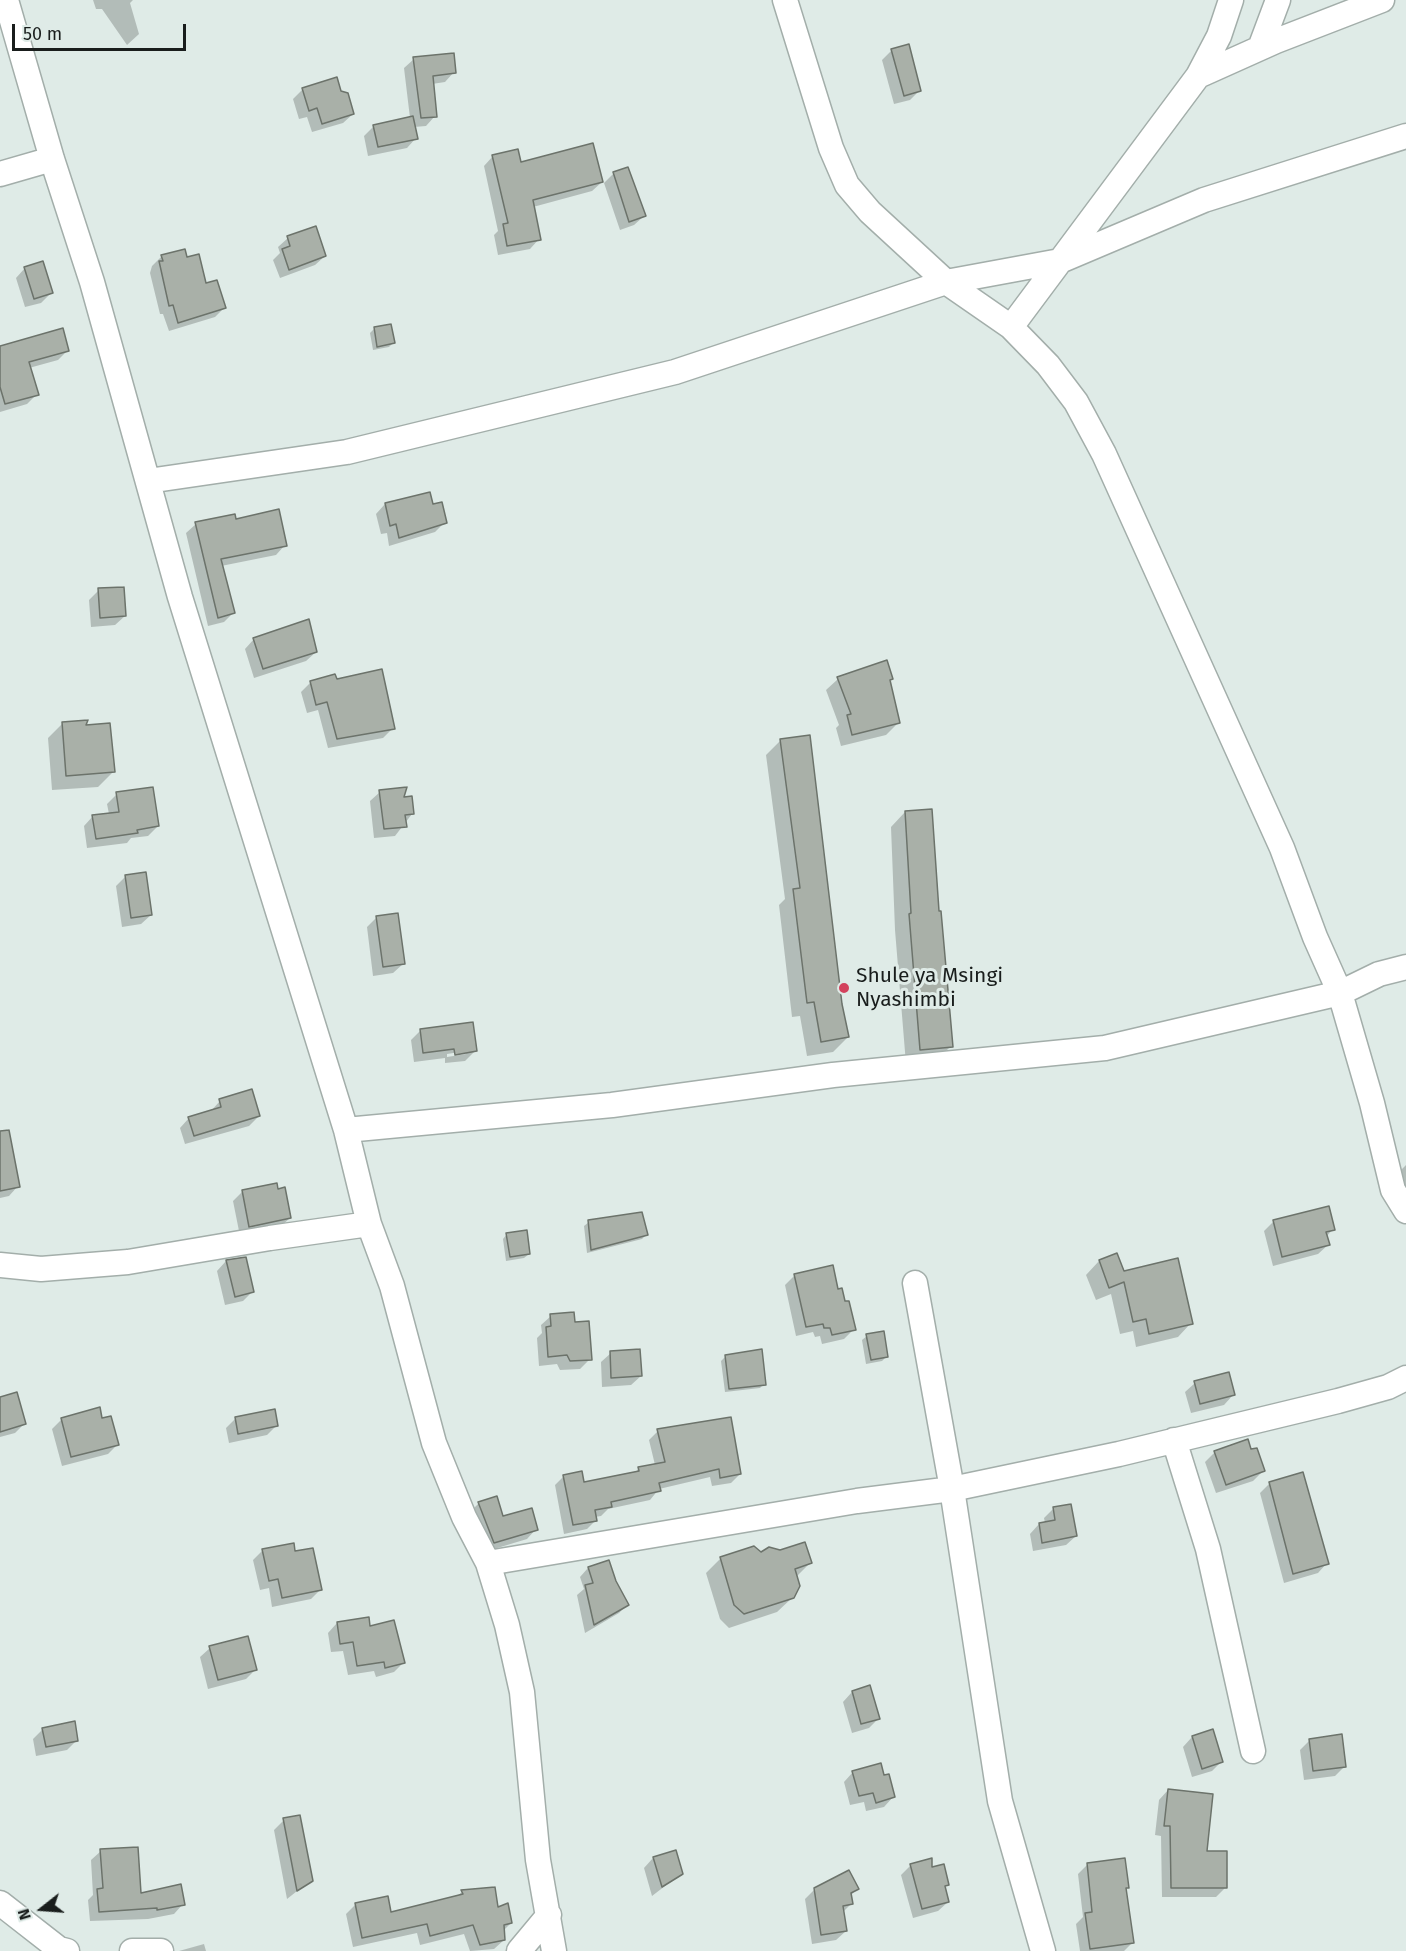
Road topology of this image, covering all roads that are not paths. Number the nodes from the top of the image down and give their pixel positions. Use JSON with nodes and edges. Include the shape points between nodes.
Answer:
{"nodes":[{"id":1,"x":6,"y":0,"type":"edge"},
{"id":2,"x":785,"y":0,"type":"edge"},
{"id":3,"x":1231,"y":0,"type":"edge"},
{"id":4,"x":1278,"y":0,"type":"edge"},
{"id":5,"x":1382,"y":0,"type":"edge"},
{"id":6,"x":1260,"y":48,"type":"junction"},
{"id":7,"x":1198,"y":76,"type":"junction"},
{"id":8,"x":1406,"y":136,"type":"edge"},
{"id":9,"x":52,"y":159,"type":"junction"},
{"id":10,"x":0,"y":174,"type":"edge"},
{"id":11,"x":1060,"y":261,"type":"junction"},
{"id":12,"x":946,"y":282,"type":"junction"},
{"id":13,"x":1011,"y":327,"type":"junction"},
{"id":14,"x":148,"y":481,"type":"junction"},
{"id":15,"x":1406,"y":967,"type":"edge"},
{"id":16,"x":1340,"y":993,"type":"junction"},
{"id":17,"x":346,"y":1130,"type":"junction"},
{"id":18,"x":1405,"y":1212,"type":"edge"},
{"id":19,"x":369,"y":1224,"type":"junction"},
{"id":20,"x":0,"y":1265,"type":"edge"},
{"id":21,"x":915,"y":1283,"type":"dead end"},
{"id":22,"x":1406,"y":1378,"type":"edge"},
{"id":23,"x":1174,"y":1440,"type":"junction"},
{"id":24,"x":952,"y":1489,"type":"junction"},
{"id":25,"x":488,"y":1563,"type":"junction"},
{"id":26,"x":1253,"y":1751,"type":"dead end"},
{"id":27,"x":0,"y":1903,"type":"edge"},
{"id":28,"x":549,"y":1915,"type":"junction"},
{"id":29,"x":67,"y":1951,"type":"edge"},
{"id":30,"x":132,"y":1951,"type":"edge"},
{"id":31,"x":160,"y":1951,"type":"edge"},
{"id":32,"x":519,"y":1951,"type":"edge"},
{"id":33,"x":555,"y":1951,"type":"edge"},
{"id":34,"x":1043,"y":1951,"type":"edge"}],
"edges":[{"from":1,"to":9,"type":"street"},
{"from":2,"to":12,"type":"street","via":[[831,148],[847,185],[870,212]]},
{"from":3,"to":7,"type":"street","via":[[1219,36]]},
{"from":4,"to":6,"type":"street"},
{"from":5,"to":6,"type":"street"},
{"from":6,"to":7,"type":"street"},
{"from":7,"to":11,"type":"street"},
{"from":8,"to":11,"type":"street","via":[[1204,200]]},
{"from":9,"to":10,"type":"street"},
{"from":9,"to":14,"type":"street","via":[[96,293]]},
{"from":11,"to":12,"type":"street"},
{"from":11,"to":13,"type":"street"},
{"from":12,"to":13,"type":"street"},
{"from":12,"to":14,"type":"street","via":[[675,372],[347,452]]},
{"from":13,"to":16,"type":"street","via":[[1048,365],[1076,402],[1104,454],[1282,848]]},
{"from":14,"to":17,"type":"street","via":[[180,597]]},
{"from":15,"to":16,"type":"street","via":[[1379,974]]},
{"from":16,"to":17,"type":"street","via":[[1105,1048],[833,1075],[612,1105]]},
{"from":16,"to":18,"type":"street","via":[[1393,1190]]},
{"from":17,"to":19,"type":"street"},
{"from":19,"to":20,"type":"street","via":[[128,1262],[41,1269]]},
{"from":19,"to":25,"type":"street","via":[[392,1286],[434,1443],[464,1517]]},
{"from":21,"to":24,"type":"street"},
{"from":22,"to":23,"type":"street","via":[[1338,1401]]},
{"from":23,"to":24,"type":"street"},
{"from":23,"to":26,"type":"street","via":[[1208,1549]]},
{"from":24,"to":25,"type":"street","via":[[857,1501]]},
{"from":24,"to":34,"type":"street","via":[[1000,1801]]},
{"from":25,"to":28,"type":"street","via":[[522,1692],[538,1860]]},
{"from":27,"to":29,"type":"street","via":[[59,1949]]},
{"from":28,"to":32,"type":"street"},
{"from":28,"to":33,"type":"street"},
{"from":30,"to":31,"type":"street"}]}
